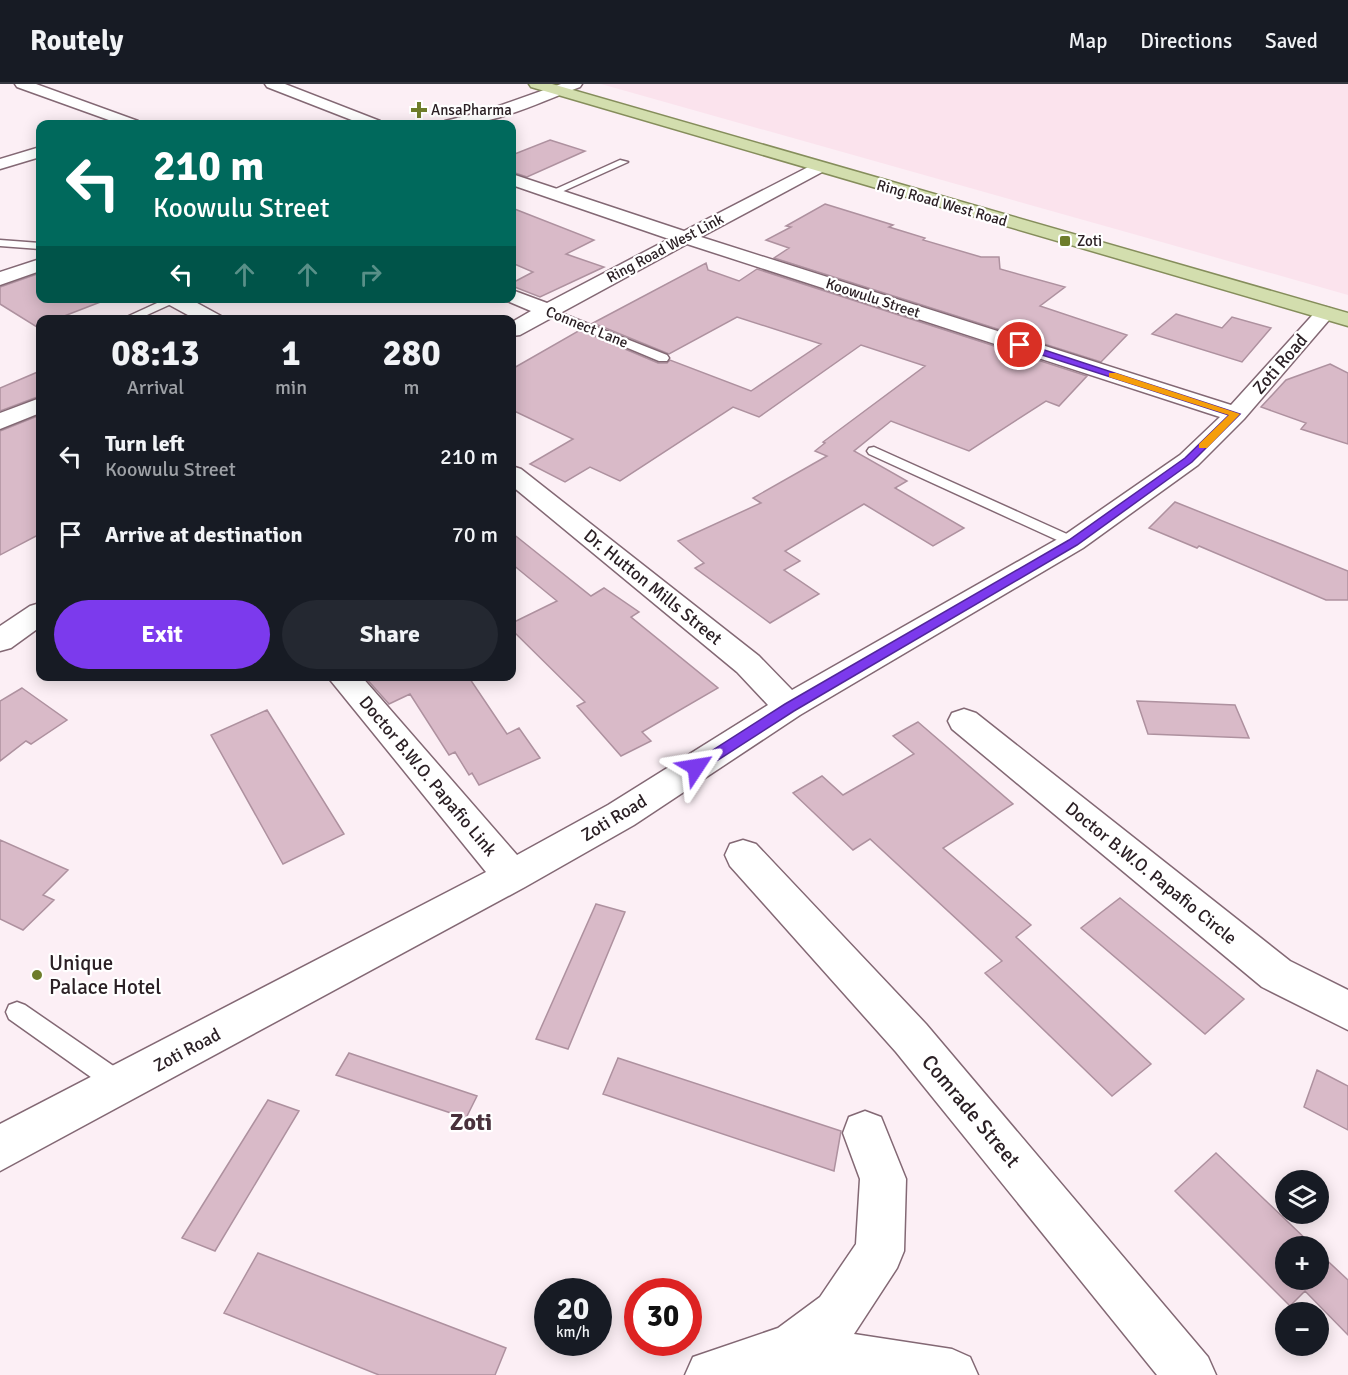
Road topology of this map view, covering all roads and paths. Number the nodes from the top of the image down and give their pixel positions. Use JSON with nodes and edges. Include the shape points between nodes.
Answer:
{"nodes":[{"id":1,"x":22,"y":84,"type":"edge"},
{"id":2,"x":272,"y":84,"type":"edge"},
{"id":3,"x":531,"y":84,"type":"edge"},
{"id":4,"x":536,"y":84,"type":"edge"},
{"id":5,"x":570,"y":86,"type":"edge"},
{"id":6,"x":534,"y":100,"type":"junction"},
{"id":7,"x":593,"y":101,"type":"junction"},
{"id":8,"x":122,"y":120,"type":"edge"},
{"id":9,"x":365,"y":120,"type":"edge"},
{"id":10,"x":468,"y":120,"type":"edge"},
{"id":11,"x":36,"y":140,"type":"edge"},
{"id":12,"x":10,"y":144,"type":"dead end"},
{"id":13,"x":36,"y":153,"type":"edge"},
{"id":14,"x":623,"y":162,"type":"dead end"},
{"id":15,"x":0,"y":164,"type":"edge"},
{"id":16,"x":818,"y":167,"type":"junction"},
{"id":17,"x":516,"y":180,"type":"edge"},
{"id":18,"x":554,"y":192,"type":"junction"},
{"id":19,"x":683,"y":237,"type":"junction"},
{"id":20,"x":0,"y":243,"type":"edge"},
{"id":21,"x":36,"y":246,"type":"edge"},
{"id":22,"x":36,"y":266,"type":"edge"},
{"id":23,"x":0,"y":279,"type":"edge"},
{"id":24,"x":516,"y":298,"type":"edge"},
{"id":25,"x":163,"y":303,"type":"edge"},
{"id":26,"x":180,"y":303,"type":"edge"},
{"id":27,"x":548,"y":311,"type":"junction"},
{"id":28,"x":1340,"y":313,"type":"edge"},
{"id":29,"x":136,"y":315,"type":"edge"},
{"id":30,"x":204,"y":315,"type":"edge"},
{"id":31,"x":516,"y":328,"type":"edge"},
{"id":32,"x":663,"y":358,"type":"dead end"},
{"id":33,"x":36,"y":407,"type":"edge"},
{"id":34,"x":1236,"y":414,"type":"junction"},
{"id":35,"x":0,"y":423,"type":"edge"},
{"id":36,"x":874,"y":451,"type":"dead end"},
{"id":37,"x":516,"y":477,"type":"edge"},
{"id":38,"x":1073,"y":542,"type":"junction"},
{"id":39,"x":36,"y":616,"type":"edge"},
{"id":40,"x":0,"y":641,"type":"edge"},
{"id":41,"x":347,"y":681,"type":"edge"},
{"id":42,"x":789,"y":707,"type":"junction"},
{"id":43,"x":964,"y":721,"type":"dead end"},
{"id":44,"x":743,"y":855,"type":"dead end"},
{"id":45,"x":512,"y":876,"type":"junction"},
{"id":46,"x":1348,"y":1011,"type":"edge"},
{"id":47,"x":17,"y":1012,"type":"dead end"},
{"id":48,"x":121,"y":1085,"type":"junction"},
{"id":49,"x":865,"y":1133,"type":"dead end"},
{"id":50,"x":0,"y":1148,"type":"edge"},
{"id":51,"x":792,"y":1349,"type":"junction"},
{"id":52,"x":711,"y":1375,"type":"edge"},
{"id":53,"x":952,"y":1375,"type":"edge"},
{"id":54,"x":1190,"y":1375,"type":"edge"}],
"edges":[{"from":1,"to":8,"type":"street"},
{"from":2,"to":9,"type":"street"},
{"from":3,"to":6,"type":"main road","via":[[536,94]]},
{"from":4,"to":5,"type":"main road","name":"Ring Road West Road"},
{"from":5,"to":6,"type":"street"},
{"from":5,"to":7,"type":"main road","name":"Ring Road West Road"},
{"from":5,"to":28,"type":"main road","name":"Ring Road West Road","via":[[658,112],[682,115]]},
{"from":6,"to":7,"type":"main road"},
{"from":6,"to":10,"type":"street"},
{"from":7,"to":16,"type":"main road","name":"Ring Road West Road"},
{"from":11,"to":12,"type":"street"},
{"from":13,"to":15,"type":"street"},
{"from":14,"to":18,"type":"lane"},
{"from":16,"to":19,"type":"street","name":"Ring Road West Link"},
{"from":16,"to":28,"type":"main road","name":"Ring Road West Road"},
{"from":17,"to":18,"type":"street","name":"Koowulu Street"},
{"from":18,"to":19,"type":"street","name":"Koowulu Street"},
{"from":19,"to":27,"type":"street","name":"Ring Road West Link"},
{"from":19,"to":34,"type":"street","name":"Koowulu Street"},
{"from":20,"to":21,"type":"lane"},
{"from":22,"to":23,"type":"street"},
{"from":24,"to":27,"type":"street","name":"Connect Lane"},
{"from":25,"to":29,"type":"lane"},
{"from":26,"to":30,"type":"street"},
{"from":27,"to":31,"type":"street","name":"Ring Road West Link"},
{"from":27,"to":32,"type":"lane","name":"Connect Lane"},
{"from":28,"to":34,"type":"street","name":"Zoti Road"},
{"from":33,"to":35,"type":"street"},
{"from":34,"to":38,"type":"street","name":"Zoti Road","via":[[1189,460]]},
{"from":36,"to":38,"type":"lane"},
{"from":37,"to":42,"type":"street","name":"Dr. Hutton Mills Street","via":[[748,664]]},
{"from":38,"to":42,"type":"street","name":"Zoti Road"},
{"from":39,"to":40,"type":"street"},
{"from":41,"to":45,"type":"street","name":"Doctor B.W.O. Papafio Link"},
{"from":42,"to":45,"type":"street","name":"Zoti Road","via":[[621,815]]},
{"from":43,"to":46,"type":"street","name":"Doctor B.W.O. Papafio Circle","via":[[1276,974]]},
{"from":44,"to":54,"type":"street","name":"Comrade Street","via":[[911,1038]]},
{"from":45,"to":48,"type":"street","name":"Zoti Road"},
{"from":47,"to":48,"type":"lane"},
{"from":48,"to":50,"type":"street","name":"Zoti Road"},
{"from":49,"to":51,"type":"street","via":[[883,1179],[880,1251],[838,1315]]},
{"from":51,"to":52,"type":"street"},
{"from":51,"to":53,"type":"street"}]}
